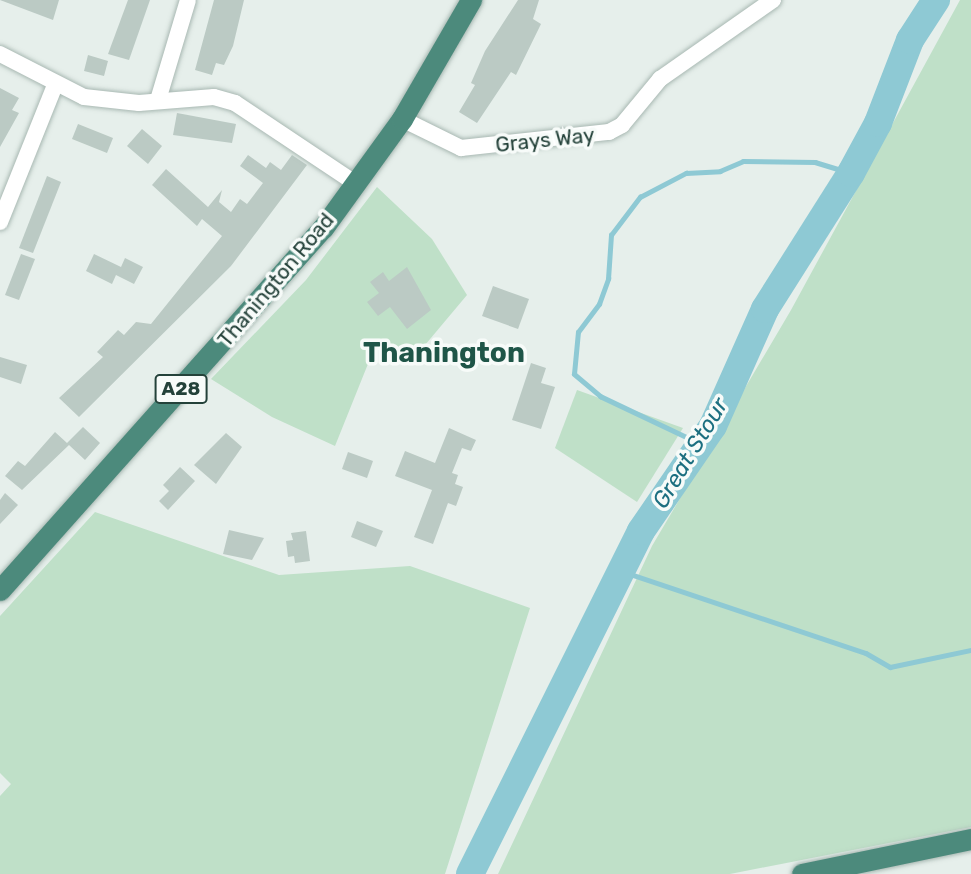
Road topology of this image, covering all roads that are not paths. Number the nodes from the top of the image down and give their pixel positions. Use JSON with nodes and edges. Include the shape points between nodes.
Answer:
{"nodes":[{"id":1,"x":188,"y":0,"type":"edge"},
{"id":2,"x":471,"y":0,"type":"edge"},
{"id":3,"x":773,"y":0,"type":"edge"},
{"id":4,"x":0,"y":54,"type":"edge"},
{"id":5,"x":55,"y":85,"type":"junction"},
{"id":6,"x":158,"y":100,"type":"junction"},
{"id":7,"x":402,"y":119,"type":"junction"},
{"id":8,"x":355,"y":183,"type":"junction"},
{"id":9,"x":0,"y":222,"type":"edge"},
{"id":10,"x":0,"y":590,"type":"edge"},
{"id":11,"x":971,"y":839,"type":"edge"},
{"id":12,"x":802,"y":874,"type":"edge"}],
"edges":[{"from":1,"to":6,"type":"street"},
{"from":2,"to":7,"type":"highway","number":"A28"},
{"from":3,"to":7,"type":"street","name":"Grays Way","via":[[660,79],[622,125],[609,132],[461,148]]},
{"from":4,"to":5,"type":"street"},
{"from":5,"to":6,"type":"street","via":[[103,100]]},
{"from":5,"to":9,"type":"street"},
{"from":6,"to":8,"type":"street","via":[[214,97],[235,103]]},
{"from":7,"to":8,"type":"highway","name":"Thanington Road","number":"A28"},
{"from":8,"to":10,"type":"highway","name":"Thanington Road","number":"A28","via":[[272,289]]},
{"from":11,"to":12,"type":"highway"}]}
